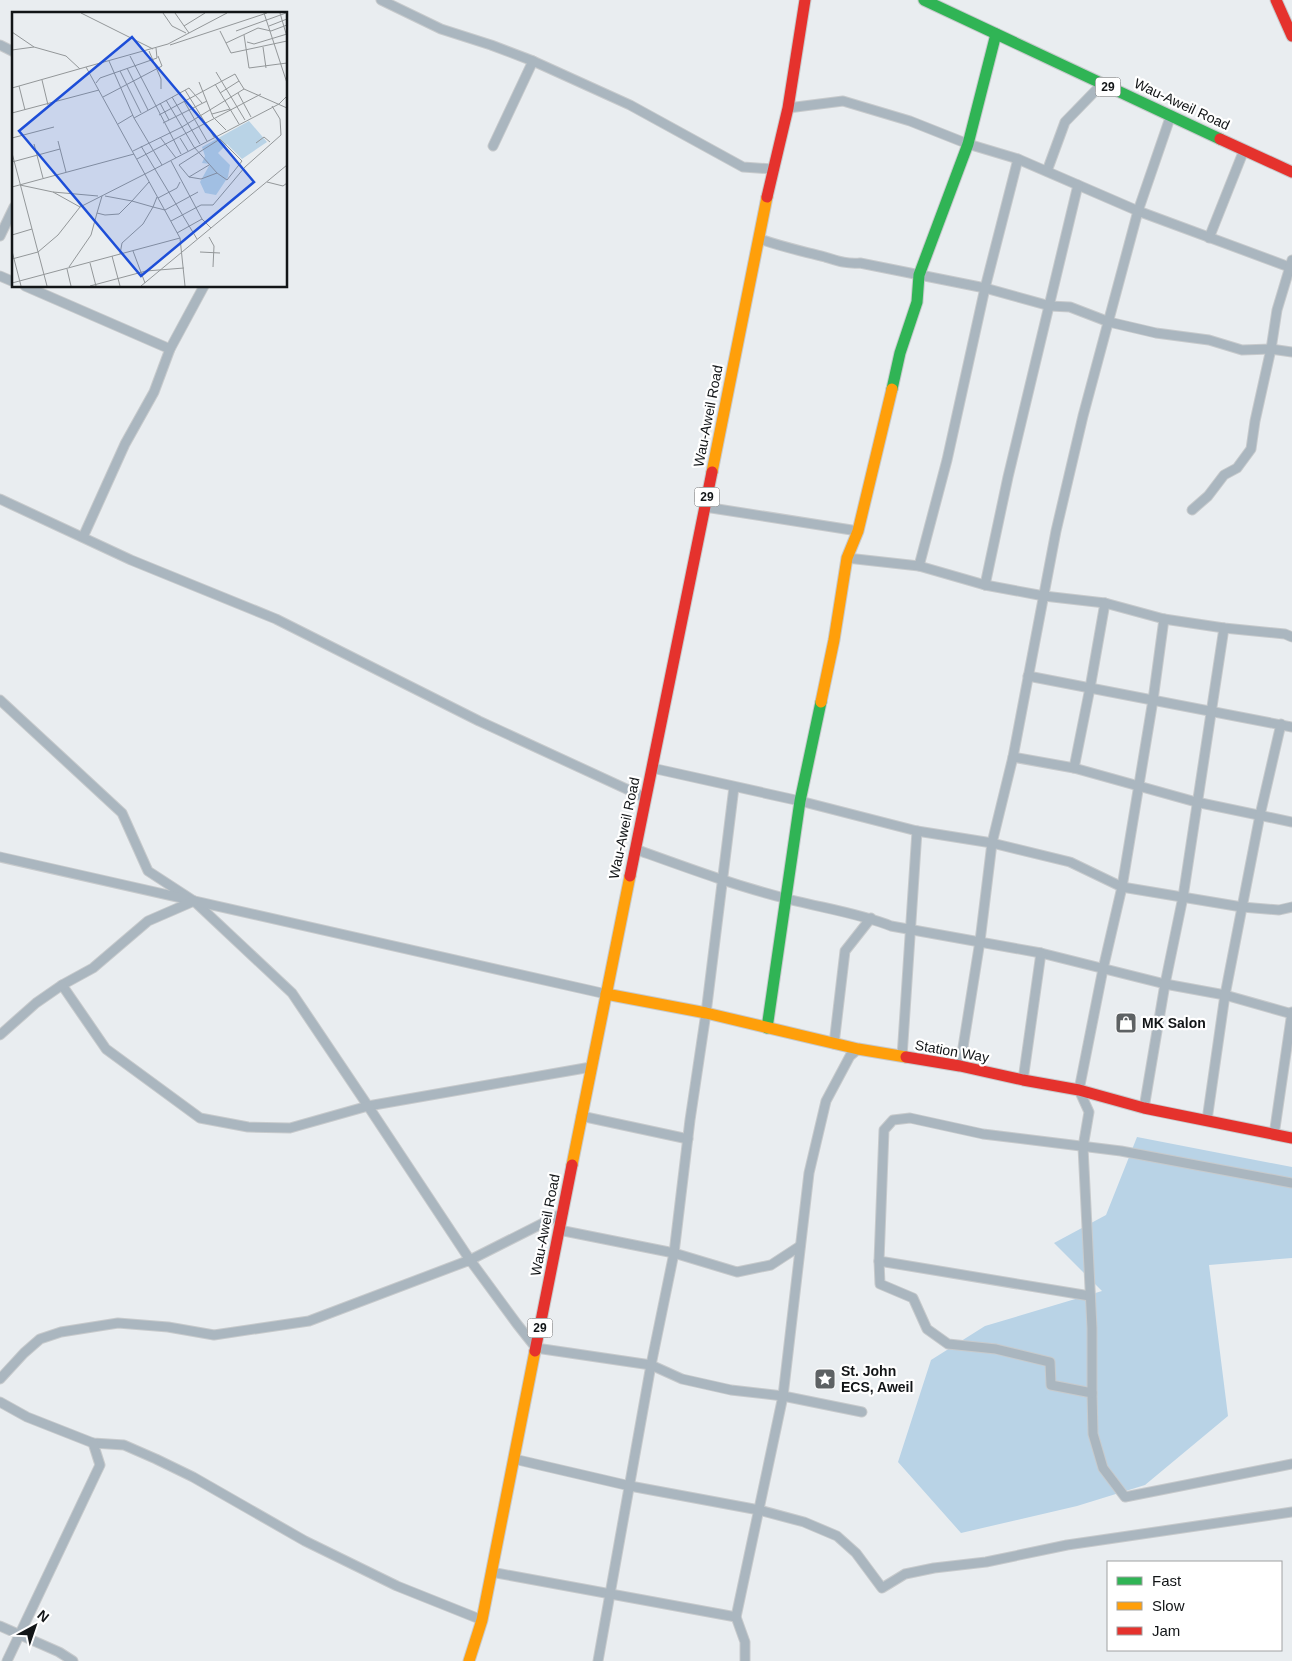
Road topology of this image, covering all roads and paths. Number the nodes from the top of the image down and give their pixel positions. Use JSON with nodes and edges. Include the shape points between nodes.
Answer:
{"nodes":[{"id":1,"x":381,"y":0,"type":"edge"},
{"id":2,"x":805,"y":0,"type":"edge"},
{"id":3,"x":924,"y":0,"type":"edge"},
{"id":4,"x":1276,"y":0,"type":"edge"},
{"id":5,"x":996,"y":34,"type":"junction"},
{"id":6,"x":1292,"y":36,"type":"edge"},
{"id":7,"x":0,"y":45,"type":"edge"},
{"id":8,"x":12,"y":51,"type":"edge"},
{"id":9,"x":533,"y":61,"type":"junction"},
{"id":10,"x":1102,"y":84,"type":"junction"},
{"id":11,"x":788,"y":108,"type":"junction"},
{"id":12,"x":1171,"y":116,"type":"junction"},
{"id":13,"x":968,"y":144,"type":"junction"},
{"id":14,"x":493,"y":146,"type":"dead end"},
{"id":15,"x":1244,"y":150,"type":"junction"},
{"id":16,"x":1018,"y":159,"type":"junction"},
{"id":17,"x":773,"y":169,"type":"junction"},
{"id":18,"x":1047,"y":171,"type":"junction"},
{"id":19,"x":1292,"y":172,"type":"edge"},
{"id":20,"x":1078,"y":185,"type":"junction"},
{"id":21,"x":12,"y":211,"type":"edge"},
{"id":22,"x":1138,"y":212,"type":"junction"},
{"id":23,"x":0,"y":236,"type":"edge"},
{"id":24,"x":1210,"y":238,"type":"junction"},
{"id":25,"x":760,"y":239,"type":"junction"},
{"id":26,"x":1291,"y":265,"type":"edge"},
{"id":27,"x":920,"y":275,"type":"junction"},
{"id":28,"x":0,"y":276,"type":"edge"},
{"id":29,"x":12,"y":281,"type":"edge"},
{"id":30,"x":29,"y":288,"type":"edge"},
{"id":31,"x":203,"y":288,"type":"edge"},
{"id":32,"x":985,"y":288,"type":"junction"},
{"id":33,"x":1050,"y":306,"type":"junction"},
{"id":34,"x":1109,"y":322,"type":"junction"},
{"id":35,"x":1272,"y":348,"type":"junction"},
{"id":36,"x":170,"y":349,"type":"junction"},
{"id":37,"x":1292,"y":352,"type":"edge"},
{"id":38,"x":0,"y":499,"type":"edge"},
{"id":39,"x":705,"y":507,"type":"junction"},
{"id":40,"x":1192,"y":510,"type":"dead end"},
{"id":41,"x":858,"y":531,"type":"junction"},
{"id":42,"x":82,"y":537,"type":"junction"},
{"id":43,"x":847,"y":558,"type":"junction"},
{"id":44,"x":919,"y":566,"type":"junction"},
{"id":45,"x":986,"y":585,"type":"junction"},
{"id":46,"x":1044,"y":596,"type":"junction"},
{"id":47,"x":1105,"y":603,"type":"junction"},
{"id":48,"x":1164,"y":619,"type":"junction"},
{"id":49,"x":1224,"y":628,"type":"junction"},
{"id":50,"x":1292,"y":637,"type":"edge"},
{"id":51,"x":1028,"y":676,"type":"junction"},
{"id":52,"x":1090,"y":688,"type":"junction"},
{"id":53,"x":0,"y":700,"type":"edge"},
{"id":54,"x":1153,"y":700,"type":"junction"},
{"id":55,"x":1212,"y":711,"type":"junction"},
{"id":56,"x":1281,"y":724,"type":"junction"},
{"id":57,"x":1292,"y":727,"type":"edge"},
{"id":58,"x":1013,"y":757,"type":"junction"},
{"id":59,"x":652,"y":768,"type":"junction"},
{"id":60,"x":1074,"y":768,"type":"junction"},
{"id":61,"x":734,"y":787,"type":"junction"},
{"id":62,"x":1138,"y":787,"type":"junction"},
{"id":63,"x":646,"y":798,"type":"junction"},
{"id":64,"x":800,"y":802,"type":"junction"},
{"id":65,"x":1196,"y":802,"type":"junction"},
{"id":66,"x":1260,"y":815,"type":"junction"},
{"id":67,"x":1292,"y":822,"type":"edge"},
{"id":68,"x":918,"y":831,"type":"junction"},
{"id":69,"x":992,"y":843,"type":"junction"},
{"id":70,"x":635,"y":849,"type":"junction"},
{"id":71,"x":0,"y":857,"type":"edge"},
{"id":72,"x":723,"y":880,"type":"junction"},
{"id":73,"x":1122,"y":887,"type":"junction"},
{"id":74,"x":1183,"y":896,"type":"junction"},
{"id":75,"x":786,"y":899,"type":"junction"},
{"id":76,"x":194,"y":901,"type":"junction"},
{"id":77,"x":1242,"y":907,"type":"junction"},
{"id":78,"x":1292,"y":907,"type":"edge"},
{"id":79,"x":872,"y":918,"type":"junction"},
{"id":80,"x":911,"y":930,"type":"junction"},
{"id":81,"x":980,"y":941,"type":"junction"},
{"id":82,"x":1041,"y":953,"type":"junction"},
{"id":83,"x":1103,"y":969,"type":"junction"},
{"id":84,"x":1165,"y":984,"type":"junction"},
{"id":85,"x":62,"y":986,"type":"junction"},
{"id":86,"x":606,"y":994,"type":"junction"},
{"id":87,"x":1225,"y":995,"type":"junction"},
{"id":88,"x":706,"y":1013,"type":"junction"},
{"id":89,"x":1292,"y":1014,"type":"edge"},
{"id":90,"x":767,"y":1028,"type":"junction"},
{"id":91,"x":0,"y":1035,"type":"edge"},
{"id":92,"x":834,"y":1044,"type":"junction"},
{"id":93,"x":858,"y":1049,"type":"junction"},
{"id":94,"x":902,"y":1057,"type":"junction"},
{"id":95,"x":960,"y":1066,"type":"junction"},
{"id":96,"x":591,"y":1067,"type":"junction"},
{"id":97,"x":1023,"y":1080,"type":"junction"},
{"id":98,"x":1079,"y":1090,"type":"junction"},
{"id":99,"x":368,"y":1106,"type":"junction"},
{"id":100,"x":1144,"y":1108,"type":"junction"},
{"id":101,"x":582,"y":1116,"type":"junction"},
{"id":102,"x":1207,"y":1120,"type":"junction"},
{"id":103,"x":1274,"y":1135,"type":"junction"},
{"id":104,"x":1292,"y":1138,"type":"edge"},
{"id":105,"x":688,"y":1139,"type":"junction"},
{"id":106,"x":1083,"y":1147,"type":"junction"},
{"id":107,"x":1292,"y":1183,"type":"edge"},
{"id":108,"x":562,"y":1213,"type":"junction"},
{"id":109,"x":559,"y":1230,"type":"junction"},
{"id":110,"x":800,"y":1246,"type":"junction"},
{"id":111,"x":674,"y":1253,"type":"junction"},
{"id":112,"x":470,"y":1260,"type":"junction"},
{"id":113,"x":879,"y":1261,"type":"junction"},
{"id":114,"x":1090,"y":1296,"type":"junction"},
{"id":115,"x":536,"y":1348,"type":"junction"},
{"id":116,"x":651,"y":1365,"type":"junction"},
{"id":117,"x":0,"y":1379,"type":"edge"},
{"id":118,"x":1092,"y":1393,"type":"junction"},
{"id":119,"x":783,"y":1396,"type":"junction"},
{"id":120,"x":0,"y":1402,"type":"edge"},
{"id":121,"x":862,"y":1412,"type":"dead end"},
{"id":122,"x":93,"y":1443,"type":"junction"},
{"id":123,"x":514,"y":1459,"type":"junction"},
{"id":124,"x":1292,"y":1464,"type":"edge"},
{"id":125,"x":630,"y":1486,"type":"junction"},
{"id":126,"x":759,"y":1510,"type":"junction"},
{"id":127,"x":1292,"y":1512,"type":"edge"},
{"id":128,"x":491,"y":1572,"type":"junction"},
{"id":129,"x":610,"y":1595,"type":"junction"},
{"id":130,"x":736,"y":1617,"type":"junction"},
{"id":131,"x":482,"y":1620,"type":"junction"},
{"id":132,"x":0,"y":1626,"type":"edge"},
{"id":133,"x":20,"y":1635,"type":"junction"},
{"id":134,"x":7,"y":1661,"type":"edge"},
{"id":135,"x":73,"y":1661,"type":"edge"},
{"id":136,"x":469,"y":1661,"type":"edge"},
{"id":137,"x":598,"y":1661,"type":"edge"},
{"id":138,"x":746,"y":1661,"type":"edge"}],
"edges":[{"from":1,"to":9,"type":"street","via":[[441,29]]},
{"from":2,"to":11,"type":"main road","name":"Wau-Aweil Road","number":"29"},
{"from":3,"to":5,"type":"main road","name":"Wau-Aweil Road","number":"29"},
{"from":4,"to":6,"type":"main road"},
{"from":5,"to":10,"type":"main road","name":"Wau-Aweil Road","number":"29"},
{"from":5,"to":13,"type":"main road"},
{"from":7,"to":8,"type":"street"},
{"from":9,"to":14,"type":"street"},
{"from":9,"to":17,"type":"street","via":[[630,105],[743,167]]},
{"from":10,"to":12,"type":"main road","name":"Wau-Aweil Road","number":"29"},
{"from":10,"to":18,"type":"street","via":[[1066,122]]},
{"from":11,"to":13,"type":"street","via":[[842,100]]},
{"from":11,"to":17,"type":"main road","name":"Wau-Aweil Road","number":"29"},
{"from":12,"to":15,"type":"main road","name":"Wau-Aweil Road","number":"29"},
{"from":12,"to":22,"type":"street"},
{"from":13,"to":16,"type":"street"},
{"from":13,"to":27,"type":"main road"},
{"from":15,"to":19,"type":"main road","name":"Wau-Aweil Road","number":"29"},
{"from":15,"to":24,"type":"street"},
{"from":16,"to":18,"type":"street"},
{"from":16,"to":32,"type":"street"},
{"from":17,"to":25,"type":"main road","name":"Wau-Aweil Road","number":"29"},
{"from":18,"to":20,"type":"street"},
{"from":20,"to":22,"type":"street"},
{"from":20,"to":33,"type":"street"},
{"from":21,"to":23,"type":"street"},
{"from":22,"to":24,"type":"street"},
{"from":22,"to":34,"type":"street"},
{"from":24,"to":26,"type":"street"},
{"from":25,"to":27,"type":"street","via":[[845,264]]},
{"from":25,"to":39,"type":"main road","name":"Wau-Aweil Road","number":"29"},
{"from":26,"to":35,"type":"street","via":[[1277,310]]},
{"from":27,"to":32,"type":"street"},
{"from":27,"to":41,"type":"main road","via":[[917,302],[900,353]]},
{"from":28,"to":29,"type":"street"},
{"from":30,"to":36,"type":"street"},
{"from":31,"to":36,"type":"street"},
{"from":32,"to":33,"type":"street"},
{"from":32,"to":44,"type":"street","via":[[947,460]]},
{"from":33,"to":34,"type":"street","via":[[1070,307]]},
{"from":33,"to":45,"type":"street","via":[[1008,477]]},
{"from":34,"to":35,"type":"street","via":[[1209,340],[1242,350]]},
{"from":34,"to":46,"type":"street","via":[[1056,531]]},
{"from":35,"to":37,"type":"street"},
{"from":35,"to":40,"type":"street","via":[[1251,449],[1237,468],[1224,474],[1208,496]]},
{"from":36,"to":42,"type":"street","via":[[154,392],[125,444]]},
{"from":38,"to":42,"type":"street"},
{"from":39,"to":41,"type":"street"},
{"from":39,"to":59,"type":"main road","name":"Wau-Aweil Road","number":"29"},
{"from":41,"to":43,"type":"main road"},
{"from":42,"to":63,"type":"street","via":[[276,619],[479,721]]},
{"from":43,"to":44,"type":"street"},
{"from":43,"to":64,"type":"main road","via":[[834,640]]},
{"from":44,"to":45,"type":"street"},
{"from":45,"to":46,"type":"street"},
{"from":46,"to":47,"type":"street"},
{"from":46,"to":51,"type":"street"},
{"from":47,"to":48,"type":"street"},
{"from":47,"to":52,"type":"street"},
{"from":48,"to":49,"type":"street"},
{"from":48,"to":54,"type":"street"},
{"from":49,"to":50,"type":"street"},
{"from":49,"to":55,"type":"street"},
{"from":51,"to":52,"type":"street"},
{"from":51,"to":58,"type":"street"},
{"from":52,"to":54,"type":"street"},
{"from":52,"to":60,"type":"street"},
{"from":53,"to":76,"type":"street","via":[[122,813],[148,872]]},
{"from":54,"to":55,"type":"street"},
{"from":54,"to":62,"type":"street"},
{"from":55,"to":56,"type":"street"},
{"from":55,"to":65,"type":"street"},
{"from":56,"to":57,"type":"street"},
{"from":56,"to":66,"type":"street"},
{"from":58,"to":60,"type":"street"},
{"from":58,"to":69,"type":"street"},
{"from":59,"to":61,"type":"street"},
{"from":59,"to":63,"type":"main road","name":"Wau-Aweil Road","number":"29"},
{"from":60,"to":62,"type":"street"},
{"from":61,"to":64,"type":"street"},
{"from":61,"to":72,"type":"street"},
{"from":62,"to":65,"type":"street"},
{"from":62,"to":73,"type":"street"},
{"from":63,"to":70,"type":"main road","name":"Wau-Aweil Road","number":"29"},
{"from":64,"to":68,"type":"street"},
{"from":64,"to":75,"type":"main road"},
{"from":65,"to":66,"type":"street"},
{"from":65,"to":74,"type":"street"},
{"from":66,"to":67,"type":"street"},
{"from":66,"to":77,"type":"street"},
{"from":68,"to":69,"type":"street"},
{"from":68,"to":80,"type":"street"},
{"from":69,"to":73,"type":"street","via":[[1070,862]]},
{"from":69,"to":81,"type":"street"},
{"from":70,"to":72,"type":"street"},
{"from":70,"to":86,"type":"main road","name":"Wau-Aweil Road","number":"29"},
{"from":71,"to":76,"type":"street"},
{"from":72,"to":75,"type":"street"},
{"from":72,"to":88,"type":"street"},
{"from":73,"to":74,"type":"street"},
{"from":73,"to":83,"type":"street"},
{"from":74,"to":77,"type":"street"},
{"from":74,"to":84,"type":"street"},
{"from":75,"to":79,"type":"street"},
{"from":75,"to":90,"type":"main road"},
{"from":76,"to":85,"type":"street","via":[[148,921],[93,968]]},
{"from":76,"to":86,"type":"street"},
{"from":76,"to":99,"type":"street","via":[[292,993]]},
{"from":77,"to":78,"type":"street","via":[[1279,910]]},
{"from":77,"to":87,"type":"street"},
{"from":79,"to":80,"type":"street"},
{"from":79,"to":92,"type":"street","via":[[845,951]]},
{"from":80,"to":81,"type":"street"},
{"from":80,"to":94,"type":"street"},
{"from":81,"to":82,"type":"street"},
{"from":81,"to":95,"type":"street"},
{"from":82,"to":83,"type":"street"},
{"from":82,"to":97,"type":"street"},
{"from":83,"to":84,"type":"street"},
{"from":83,"to":98,"type":"street"},
{"from":84,"to":87,"type":"street"},
{"from":84,"to":100,"type":"street"},
{"from":85,"to":91,"type":"street","via":[[36,1003]]},
{"from":85,"to":99,"type":"street","via":[[106,1049],[200,1118],[248,1127],[290,1128]]},
{"from":86,"to":88,"type":"main road","name":"Station Way"},
{"from":86,"to":96,"type":"main road","name":"Wau-Aweil Road","number":"29"},
{"from":87,"to":89,"type":"street"},
{"from":87,"to":102,"type":"street"},
{"from":88,"to":90,"type":"main road","name":"Station Way"},
{"from":88,"to":105,"type":"street"},
{"from":89,"to":103,"type":"street"},
{"from":90,"to":92,"type":"main road","name":"Station Way"},
{"from":92,"to":93,"type":"main road","name":"Station Way"},
{"from":93,"to":94,"type":"main road","name":"Station Way"},
{"from":93,"to":110,"type":"street","via":[[850,1056],[826,1101],[809,1173]]},
{"from":94,"to":95,"type":"main road","name":"Station Way"},
{"from":95,"to":97,"type":"main road","name":"Station Way"},
{"from":96,"to":99,"type":"street"},
{"from":96,"to":101,"type":"main road","name":"Wau-Aweil Road","number":"29"},
{"from":97,"to":98,"type":"main road","name":"Station Way"},
{"from":98,"to":100,"type":"main road","name":"Station Way"},
{"from":98,"to":106,"type":"street","via":[[1089,1112]]},
{"from":99,"to":112,"type":"street"},
{"from":100,"to":102,"type":"main road","name":"Station Way"},
{"from":101,"to":105,"type":"street"},
{"from":101,"to":108,"type":"main road","name":"Wau-Aweil Road","number":"29"},
{"from":102,"to":103,"type":"main road","name":"Station Way"},
{"from":103,"to":104,"type":"main road","name":"Station Way"},
{"from":105,"to":111,"type":"street"},
{"from":106,"to":107,"type":"street"},
{"from":106,"to":113,"type":"street","via":[[984,1134],[910,1118],[893,1120],[884,1130]]},
{"from":106,"to":114,"type":"street"},
{"from":108,"to":109,"type":"main road","name":"Wau-Aweil Road","number":"29"},
{"from":108,"to":112,"type":"street"},
{"from":109,"to":111,"type":"street"},
{"from":109,"to":115,"type":"main road","name":"Wau-Aweil Road","number":"29"},
{"from":110,"to":111,"type":"street","via":[[771,1265],[737,1272]]},
{"from":110,"to":119,"type":"street"},
{"from":111,"to":116,"type":"street"},
{"from":112,"to":115,"type":"street"},
{"from":112,"to":117,"type":"street","via":[[309,1321],[214,1335],[118,1323],[61,1332],[40,1339]]},
{"from":113,"to":114,"type":"street"},
{"from":113,"to":118,"type":"street","via":[[880,1284],[913,1298],[927,1329],[948,1344],[996,1349],[1050,1362],[1051,1385]]},
{"from":114,"to":118,"type":"street"},
{"from":115,"to":116,"type":"street"},
{"from":115,"to":123,"type":"main road","name":"Wau-Aweil Road","number":"29"},
{"from":116,"to":119,"type":"street","via":[[682,1380]]},
{"from":116,"to":125,"type":"street"},
{"from":118,"to":124,"type":"street","via":[[1093,1434],[1103,1468],[1125,1496]]},
{"from":119,"to":121,"type":"street"},
{"from":119,"to":126,"type":"street"},
{"from":120,"to":122,"type":"street","via":[[27,1417]]},
{"from":122,"to":131,"type":"street","via":[[124,1445],[193,1477],[305,1541],[397,1586]]},
{"from":122,"to":133,"type":"street","via":[[100,1465]]},
{"from":123,"to":125,"type":"street"},
{"from":123,"to":128,"type":"main road","name":"Wau-Aweil Road","number":"29"},
{"from":125,"to":126,"type":"street"},
{"from":125,"to":129,"type":"street"},
{"from":126,"to":127,"type":"street","via":[[804,1522],[837,1536],[856,1553],[882,1588],[905,1574],[934,1568]]},
{"from":126,"to":130,"type":"street"},
{"from":128,"to":129,"type":"street"},
{"from":128,"to":131,"type":"main road","name":"Wau-Aweil Road","number":"29"},
{"from":129,"to":130,"type":"street"},
{"from":129,"to":137,"type":"street"},
{"from":130,"to":138,"type":"street","via":[[745,1642]]},
{"from":131,"to":136,"type":"main road","name":"Wau-Aweil Road","number":"29"},
{"from":132,"to":133,"type":"street"},
{"from":133,"to":134,"type":"street"},
{"from":133,"to":135,"type":"street"}]}
